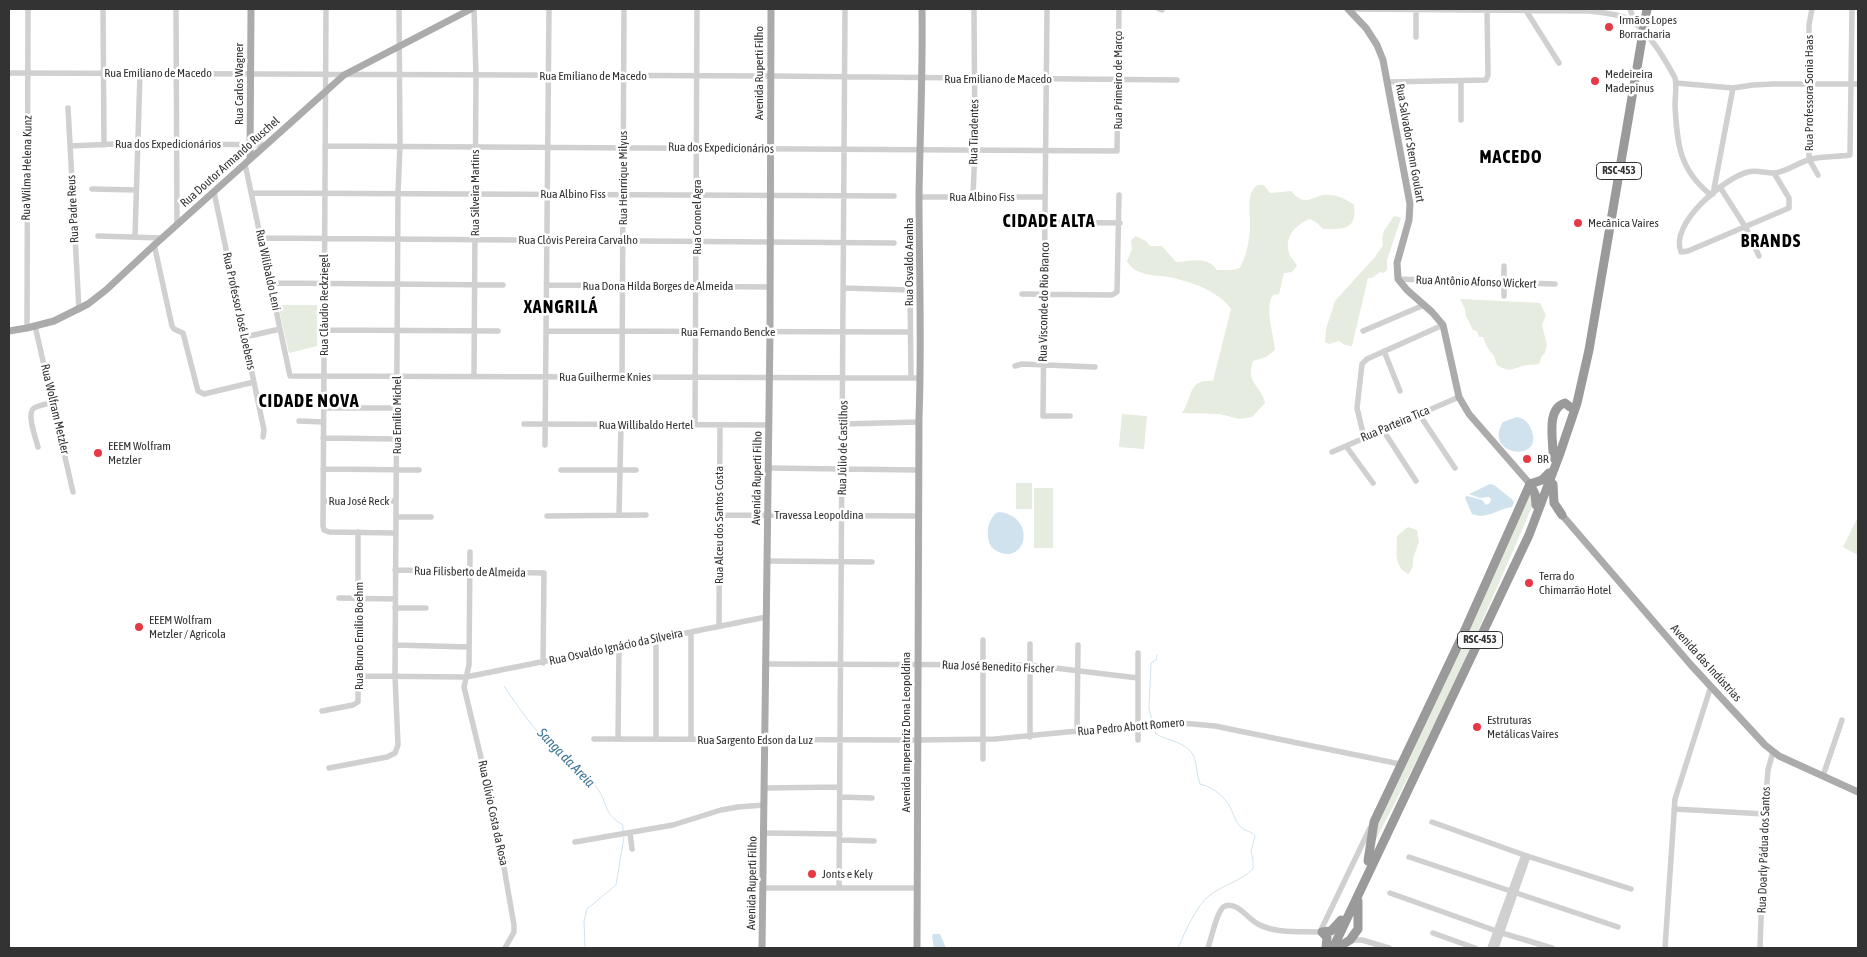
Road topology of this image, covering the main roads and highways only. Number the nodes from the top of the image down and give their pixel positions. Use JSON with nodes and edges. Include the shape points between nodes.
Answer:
{"nodes":[{"id":1,"x":251,"y":9,"type":"edge"},
{"id":2,"x":472,"y":9,"type":"edge"},
{"id":3,"x":771,"y":9,"type":"edge"},
{"id":4,"x":922,"y":9,"type":"edge"},
{"id":5,"x":1348,"y":9,"type":"edge"},
{"id":6,"x":1647,"y":9,"type":"edge"},
{"id":7,"x":247,"y":162,"type":"junction"},
{"id":8,"x":9,"y":330,"type":"edge"},
{"id":9,"x":1592,"y":333,"type":"junction"},
{"id":10,"x":1570,"y":407,"type":"junction"},
{"id":11,"x":1571,"y":421,"type":"junction"},
{"id":12,"x":1555,"y":461,"type":"junction"},
{"id":13,"x":1549,"y":473,"type":"junction"},
{"id":14,"x":1530,"y":484,"type":"junction"},
{"id":15,"x":1536,"y":505,"type":"junction"},
{"id":16,"x":918,"y":516,"type":"joint"},
{"id":17,"x":1562,"y":516,"type":"junction"},
{"id":18,"x":1529,"y":535,"type":"junction"},
{"id":19,"x":1858,"y":792,"type":"edge"},
{"id":20,"x":1368,"y":861,"type":"junction"},
{"id":21,"x":1358,"y":897,"type":"junction"},
{"id":22,"x":1343,"y":933,"type":"junction"},
{"id":23,"x":762,"y":948,"type":"edge"},
{"id":24,"x":917,"y":948,"type":"edge"},
{"id":25,"x":1327,"y":948,"type":"edge"},
{"id":26,"x":1333,"y":948,"type":"edge"},
{"id":27,"x":1337,"y":948,"type":"edge"}],
"edges":[{"from":1,"to":7,"type":"main road","name":"Rua Carlos Wagner","via":[[250,144]]},
{"from":2,"to":7,"type":"main road","name":"Rua Doutor Armando Ruschel","via":[[344,75]]},
{"from":3,"to":23,"type":"main road","name":"Avenida Ruperti Filho"},
{"from":4,"to":16,"type":"main road","name":"Rua Osvaldo Aranha"},
{"from":5,"to":14,"type":"main road","name":"Rua Salvador Stenn Goulart","via":[[1377,45],[1388,82],[1410,204],[1397,263],[1398,279],[1443,325],[1459,397],[1469,414]]},
{"from":6,"to":9,"type":"highway","number":"RSC-453"},
{"from":7,"to":8,"type":"main road","name":"Rua Doutor Armando Ruschel","via":[[106,290],[79,310],[35,326]]},
{"from":9,"to":10,"type":"highway","number":"RSC-453"},
{"from":9,"to":11,"type":"highway","number":"RSC-453"},
{"from":10,"to":11,"type":"highway"},
{"from":10,"to":12,"type":"highway","number":"RSC-453"},
{"from":10,"to":12,"type":"highway","via":[[1561,404],[1553,419]]},
{"from":11,"to":12,"type":"highway","number":"RSC-453"},
{"from":12,"to":13,"type":"highway","number":"RSC-453"},
{"from":12,"to":17,"type":"highway","via":[[1553,499]]},
{"from":12,"to":18,"type":"highway","number":"RSC-453"},
{"from":13,"to":14,"type":"highway","via":[[1542,480]]},
{"from":13,"to":15,"type":"highway","number":"RSC-453"},
{"from":14,"to":15,"type":"highway"},
{"from":14,"to":20,"type":"highway","via":[[1374,822]]},
{"from":15,"to":20,"type":"highway","number":"RSC-453","via":[[1506,575]]},
{"from":16,"to":24,"type":"main road","name":"Avenida Imperatriz Dona Leopoldina"},
{"from":17,"to":18,"type":"highway","via":[[1550,512],[1543,514]]},
{"from":17,"to":19,"type":"main road","name":"Avenida das Indústrias","via":[[1773,752]]},
{"from":18,"to":21,"type":"highway","number":"RSC-453"},
{"from":20,"to":22,"type":"highway","number":"RSC-453"},
{"from":21,"to":22,"type":"highway","number":"RSC-453"},
{"from":21,"to":22,"type":"highway","via":[[1358,929]]},
{"from":22,"to":25,"type":"highway","number":"RSC-453"},
{"from":22,"to":25,"type":"highway","via":[[1321,932],[1328,938]]},
{"from":22,"to":26,"type":"highway","number":"RSC-453"},
{"from":22,"to":27,"type":"highway"}]}
